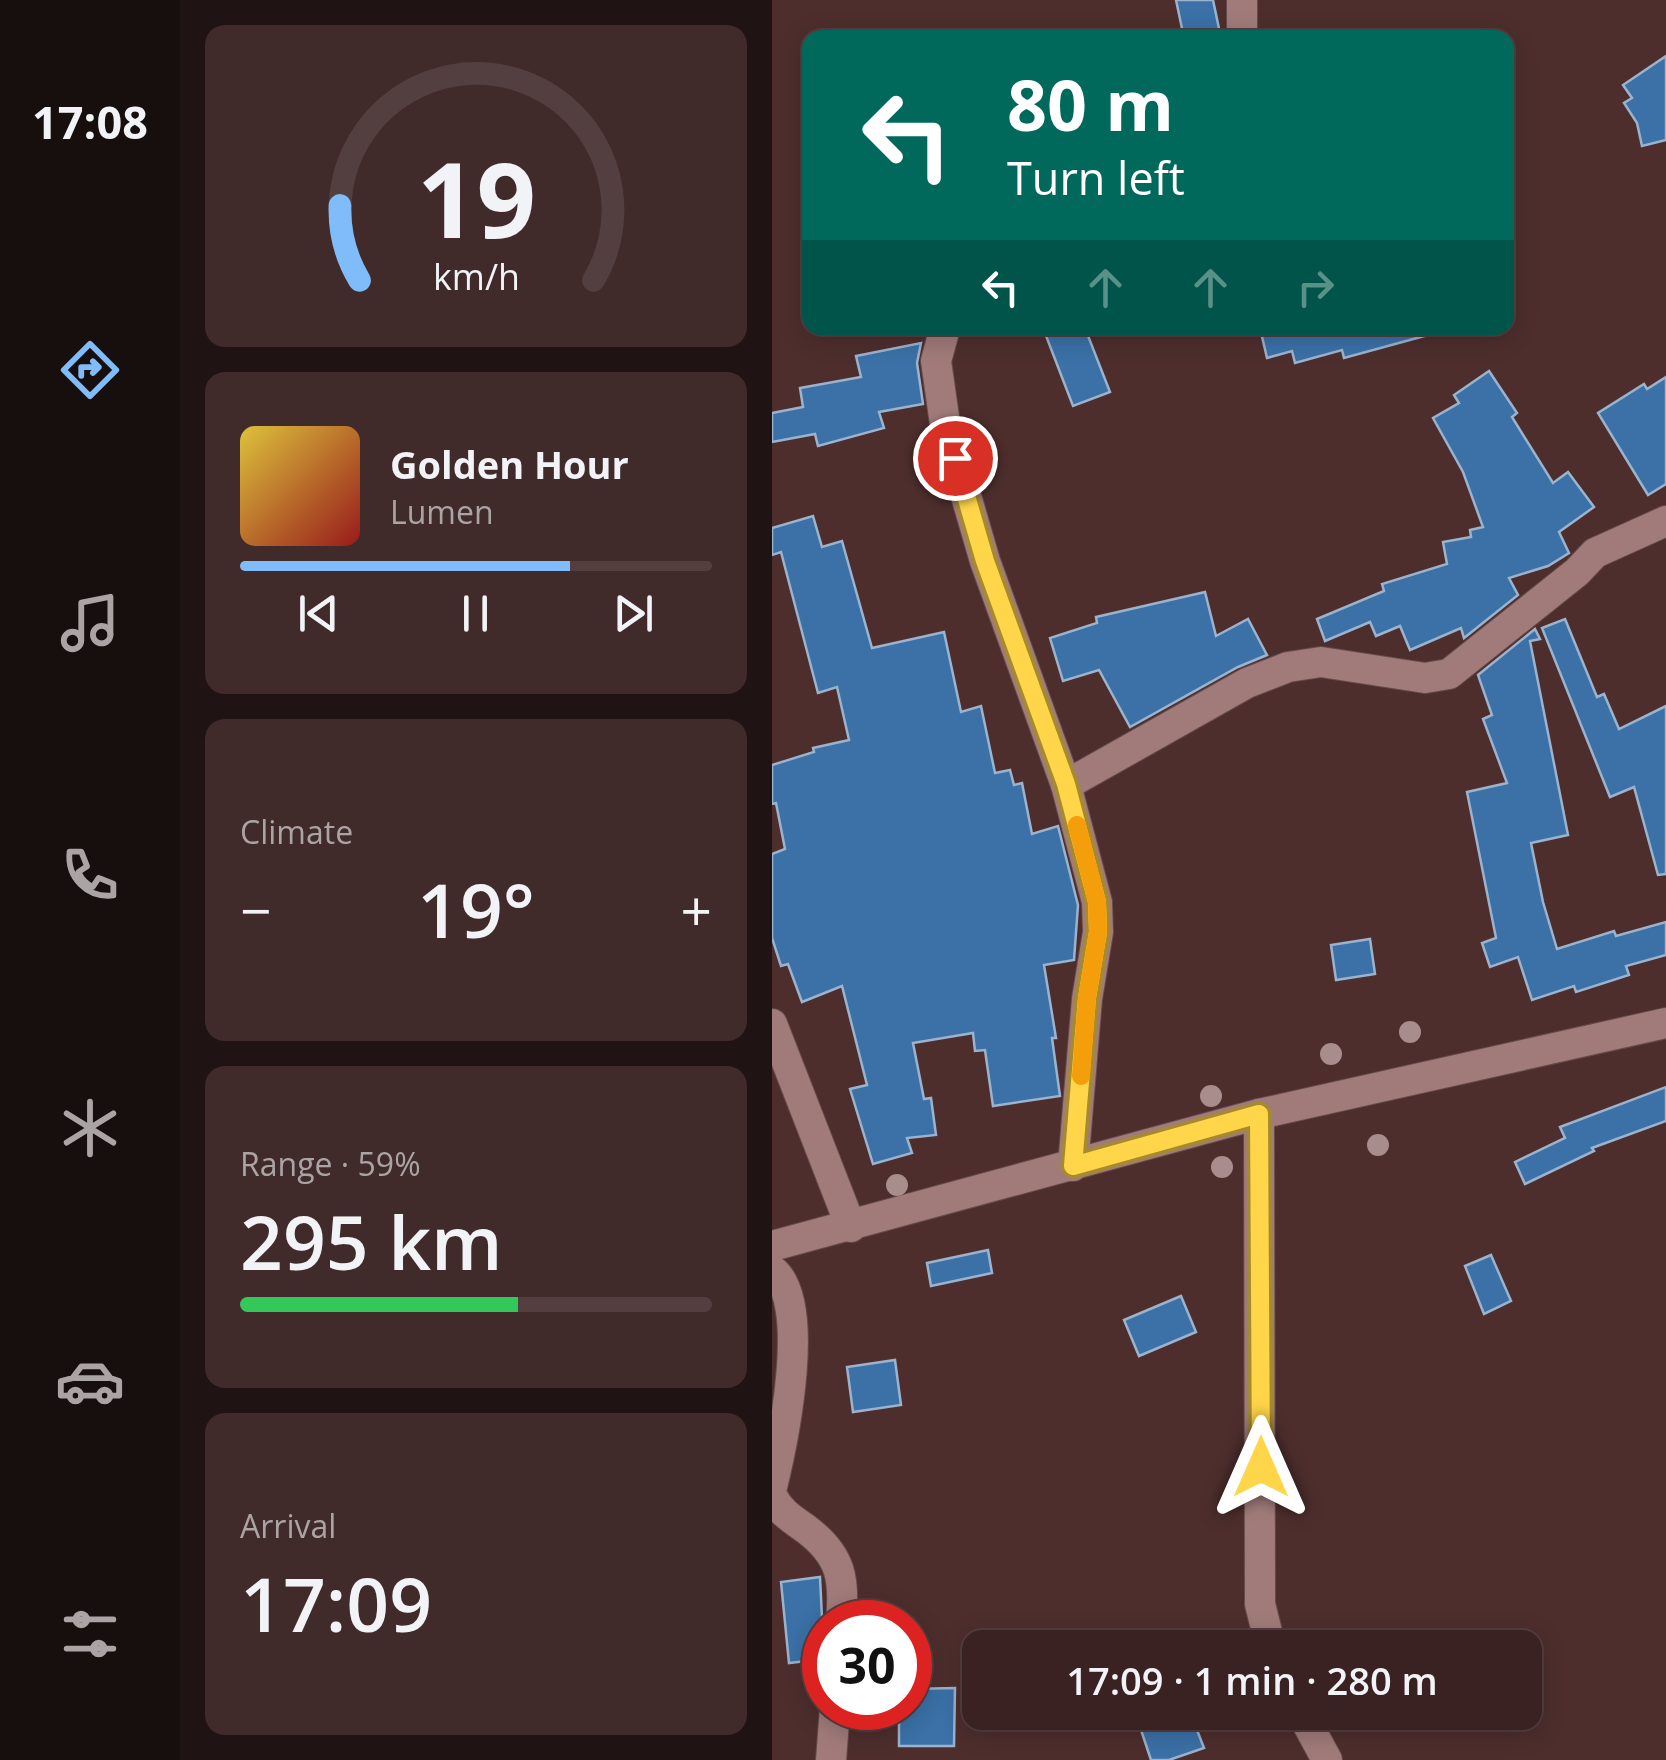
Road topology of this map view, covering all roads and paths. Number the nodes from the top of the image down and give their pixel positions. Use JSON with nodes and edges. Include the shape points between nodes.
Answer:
{"nodes":[{"id":1,"x":1242,"y":0,"type":"edge"},
{"id":2,"x":1242,"y":30,"type":"edge"},
{"id":3,"x":942,"y":335,"type":"edge"},
{"id":4,"x":1666,"y":522,"type":"edge"},
{"id":5,"x":1066,"y":784,"type":"junction"},
{"id":6,"x":1666,"y":1023,"type":"edge"},
{"id":7,"x":772,"y":1024,"type":"edge"},
{"id":8,"x":1259,"y":1114,"type":"junction"},
{"id":9,"x":1073,"y":1166,"type":"junction"},
{"id":10,"x":851,"y":1226,"type":"junction"},
{"id":11,"x":772,"y":1246,"type":"edge"},
{"id":12,"x":772,"y":1270,"type":"edge"},
{"id":13,"x":772,"y":1487,"type":"edge"},
{"id":14,"x":772,"y":1496,"type":"edge"},
{"id":15,"x":844,"y":1600,"type":"edge"},
{"id":16,"x":1266,"y":1630,"type":"edge"},
{"id":17,"x":833,"y":1730,"type":"edge"},
{"id":18,"x":1311,"y":1730,"type":"edge"},
{"id":19,"x":831,"y":1760,"type":"edge"},
{"id":20,"x":1327,"y":1760,"type":"edge"}],
"edges":[{"from":1,"to":2,"type":"street"},
{"from":3,"to":5,"type":"street","via":[[936,361],[946,424],[985,561]]},
{"from":4,"to":5,"type":"street","via":[[1595,554],[1448,674],[1425,678],[1321,662],[1288,667]]},
{"from":5,"to":9,"type":"street","via":[[1094,886],[1098,932]]},
{"from":6,"to":8,"type":"street"},
{"from":7,"to":10,"type":"street"},
{"from":8,"to":9,"type":"street"},
{"from":8,"to":16,"type":"street","via":[[1260,1604]]},
{"from":9,"to":10,"type":"street"},
{"from":10,"to":11,"type":"street"},
{"from":12,"to":13,"type":"street","via":[[782,1278],[794,1322]]},
{"from":14,"to":15,"type":"street","via":[[780,1510],[824,1542],[840,1567]]},
{"from":17,"to":19,"type":"street"},
{"from":18,"to":20,"type":"street"}]}
